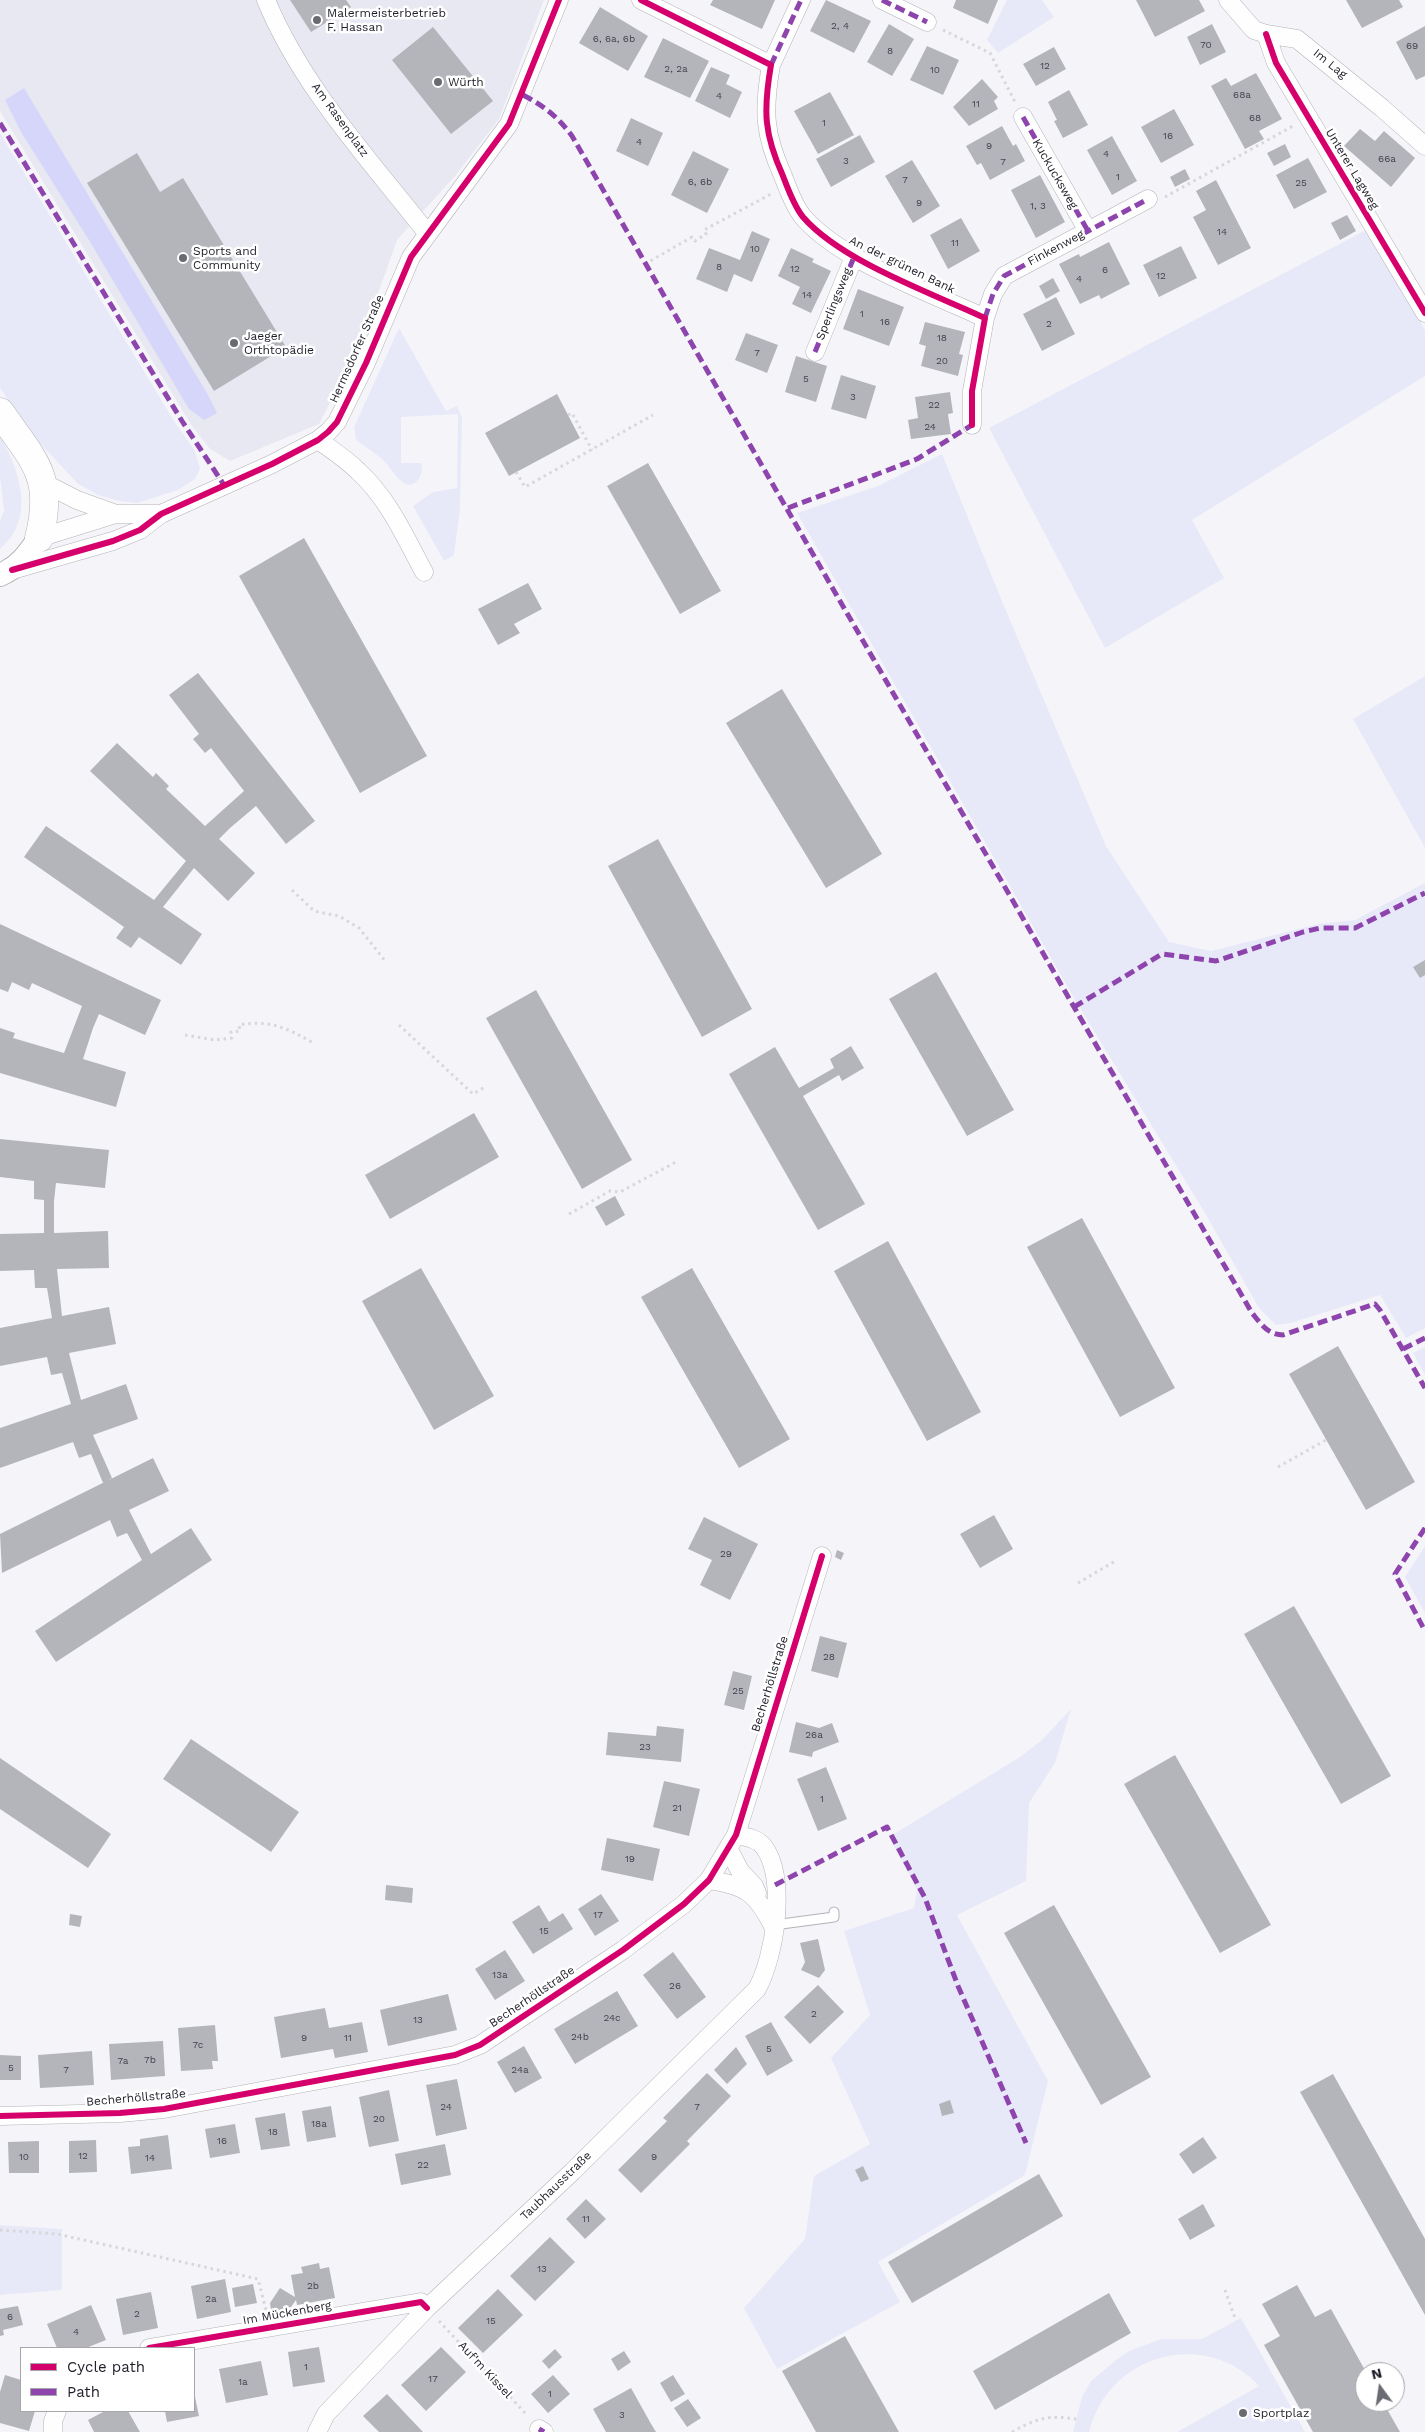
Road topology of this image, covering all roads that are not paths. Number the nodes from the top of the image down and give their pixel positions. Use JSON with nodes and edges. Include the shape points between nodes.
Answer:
{"nodes":[{"id":1,"x":266,"y":0,"type":"edge"},
{"id":2,"x":559,"y":0,"type":"edge"},
{"id":3,"x":641,"y":0,"type":"edge"},
{"id":4,"x":800,"y":0,"type":"edge"},
{"id":5,"x":882,"y":0,"type":"edge"},
{"id":6,"x":1228,"y":0,"type":"edge"},
{"id":7,"x":927,"y":22,"type":"road end"},
{"id":8,"x":1266,"y":34,"type":"junction"},
{"id":9,"x":771,"y":65,"type":"junction"},
{"id":10,"x":1023,"y":117,"type":"road end"},
{"id":11,"x":1425,"y":146,"type":"edge"},
{"id":12,"x":1148,"y":199,"type":"road end"},
{"id":13,"x":1088,"y":231,"type":"junction"},
{"id":14,"x":427,"y":232,"type":"junction"},
{"id":15,"x":854,"y":257,"type":"junction"},
{"id":16,"x":1425,"y":313,"type":"edge"},
{"id":17,"x":985,"y":318,"type":"junction"},
{"id":18,"x":815,"y":352,"type":"dead end"},
{"id":19,"x":0,"y":412,"type":"edge"},
{"id":20,"x":972,"y":425,"type":"dead end"},
{"id":21,"x":318,"y":440,"type":"junction"},
{"id":22,"x":44,"y":483,"type":"junction"},
{"id":23,"x":116,"y":514,"type":"junction"},
{"id":24,"x":161,"y":514,"type":"junction"},
{"id":25,"x":39,"y":538,"type":"junction"},
{"id":26,"x":113,"y":541,"type":"junction"},
{"id":27,"x":6,"y":572,"type":"edge"},
{"id":28,"x":424,"y":572,"type":"dead end"},
{"id":29,"x":822,"y":1556,"type":"dead end"},
{"id":30,"x":732,"y":1842,"type":"junction"},
{"id":31,"x":709,"y":1880,"type":"junction"},
{"id":32,"x":761,"y":1902,"type":"junction"},
{"id":33,"x":834,"y":1912,"type":"dead end"},
{"id":34,"x":774,"y":1927,"type":"junction"},
{"id":35,"x":0,"y":2116,"type":"edge"},
{"id":36,"x":427,"y":2308,"type":"junction"},
{"id":37,"x":155,"y":2347,"type":"edge"},
{"id":38,"x":57,"y":2412,"type":"edge"},
{"id":39,"x":53,"y":2432,"type":"edge"},
{"id":40,"x":317,"y":2432,"type":"edge"}],
"edges":[{"from":1,"to":14,"type":"street","name":"Am Rasenplatz","via":[[280,35],[347,134]]},
{"from":2,"to":14,"type":"street","name":"Hermsdorfer Straße","via":[[509,124]]},
{"from":3,"to":9,"type":"street"},
{"from":4,"to":9,"type":"street","name":"An der grünen Bank"},
{"from":5,"to":7,"type":"street"},
{"from":6,"to":8,"type":"street","name":"Im Lag","via":[[1254,30]]},
{"from":8,"to":11,"type":"street","name":"Im Lag","via":[[1297,39]]},
{"from":8,"to":16,"type":"street","name":"Unterer Lagweg","via":[[1276,63]]},
{"from":9,"to":15,"type":"street","name":"An der grünen Bank","via":[[766,114],[770,147],[786,185],[802,216],[824,237]]},
{"from":10,"to":13,"type":"street","name":"Kuckucksweg"},
{"from":12,"to":13,"type":"street","name":"Finkenweg"},
{"from":13,"to":17,"type":"street","name":"Finkenweg","via":[[1004,276],[993,294]]},
{"from":14,"to":21,"type":"street","name":"Hermsdorfer Straße","via":[[404,270],[366,363],[341,413]]},
{"from":15,"to":17,"type":"street","name":"An der grünen Bank"},
{"from":15,"to":18,"type":"street","name":"Sperlingsweg"},
{"from":17,"to":20,"type":"street","via":[[972,391]]},
{"from":19,"to":22,"type":"highway","via":[[36,464]]},
{"from":21,"to":24,"type":"street","name":"Hermsdorfer Straße"},
{"from":21,"to":28,"type":"street","via":[[371,485],[388,508]]},
{"from":22,"to":23,"type":"street","name":"Hermsdorfer Straße","via":[[77,500]]},
{"from":22,"to":25,"type":"highway","via":[[45,515]]},
{"from":23,"to":24,"type":"street","name":"Hermsdorfer Straße"},
{"from":23,"to":25,"type":"street","name":"Hermsdorfer Straße"},
{"from":24,"to":26,"type":"street","name":"Hermsdorfer Straße","via":[[140,530]]},
{"from":25,"to":26,"type":"street","name":"Hermsdorfer Straße","via":[[70,543]]},
{"from":25,"to":27,"type":"street","via":[[27,556]]},
{"from":26,"to":27,"type":"street","name":"Hermsdorfer Straße"},
{"from":29,"to":30,"type":"street","name":"Becherhöllstraße"},
{"from":30,"to":31,"type":"street","name":"Becherhöllstraße"},
{"from":30,"to":32,"type":"street","via":[[740,1871],[754,1886]]},
{"from":30,"to":34,"type":"street","name":"Taubhausstraße","via":[[753,1838],[763,1846],[772,1866],[776,1893]]},
{"from":31,"to":32,"type":"street","via":[[734,1883]]},
{"from":31,"to":35,"type":"street","name":"Becherhöllstraße","via":[[684,1904],[623,1950],[468,2050],[164,2109]]},
{"from":32,"to":34,"type":"street"},
{"from":33,"to":34,"type":"lane","via":[[834,1917]]},
{"from":34,"to":36,"type":"street","name":"Taubhausstraße","via":[[768,1961],[757,1988],[572,2172]]},
{"from":36,"to":37,"type":"street","name":"Im Mückenberg","via":[[421,2302]]},
{"from":36,"to":40,"type":"street","name":"Taubhausstraße","via":[[326,2414]]},
{"from":38,"to":39,"type":"street"}]}
